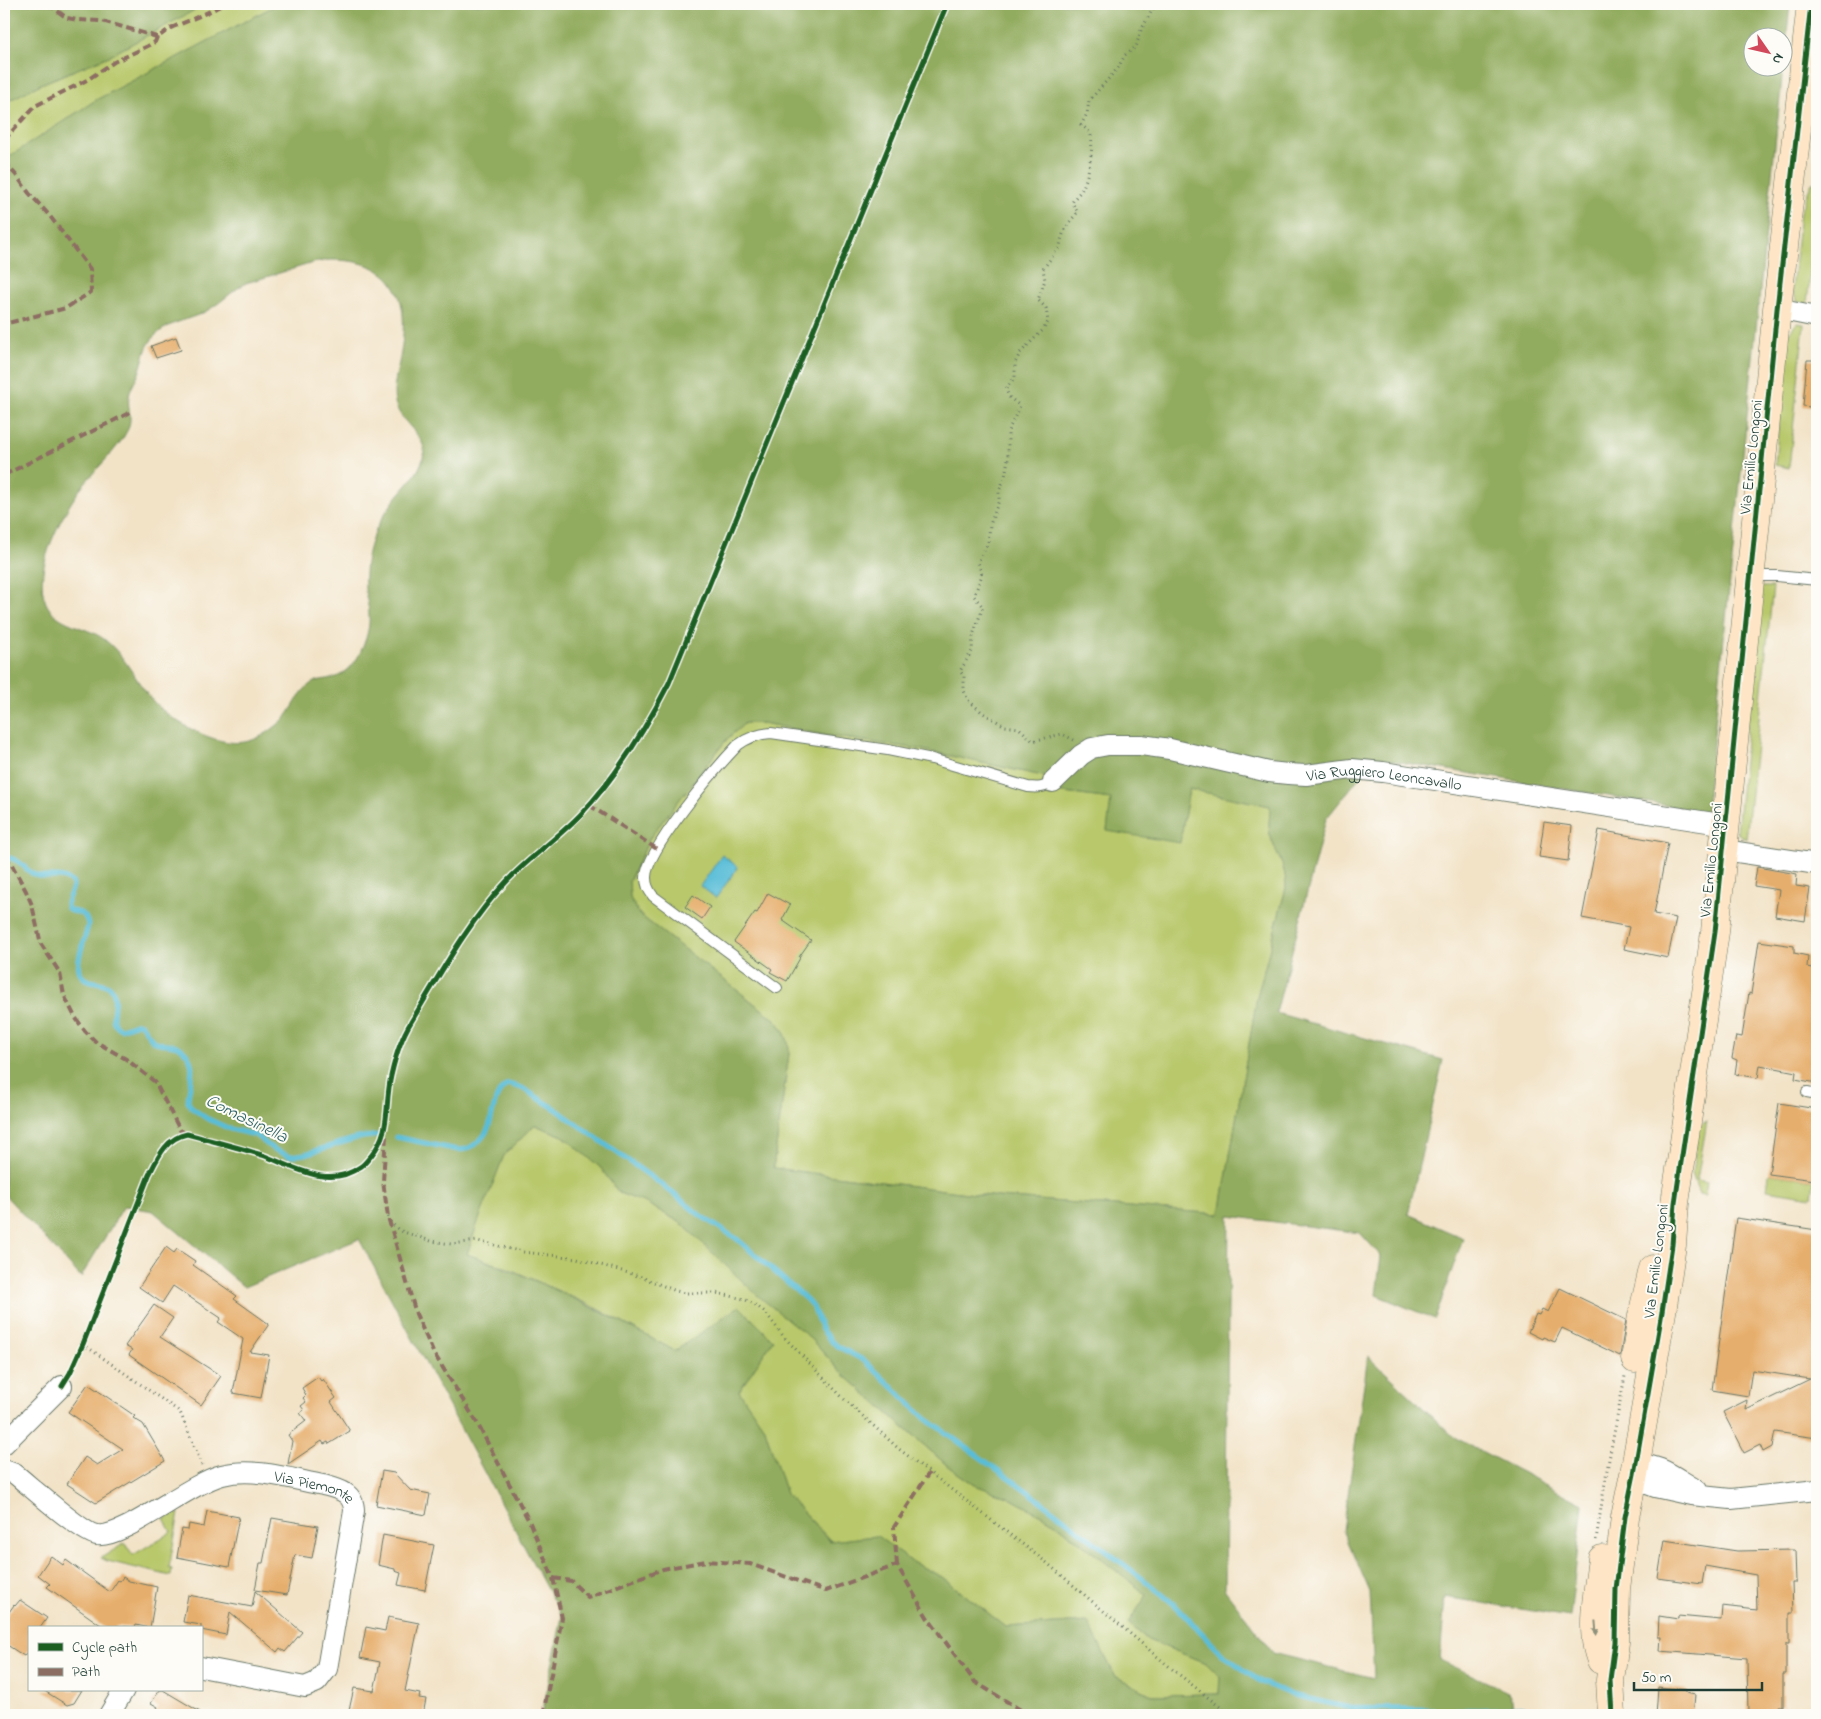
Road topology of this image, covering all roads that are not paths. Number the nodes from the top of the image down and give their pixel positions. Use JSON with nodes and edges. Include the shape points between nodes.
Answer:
{"nodes":[{"id":1,"x":1811,"y":4,"type":"edge"},
{"id":2,"x":1777,"y":309,"type":"junction"},
{"id":3,"x":1817,"y":317,"type":"edge"},
{"id":4,"x":1751,"y":576,"type":"junction"},
{"id":5,"x":1817,"y":580,"type":"edge"},
{"id":6,"x":1053,"y":782,"type":"joint"},
{"id":7,"x":1725,"y":838,"type":"junction"},
{"id":8,"x":1817,"y":864,"type":"edge"},
{"id":9,"x":777,"y":988,"type":"dead end"},
{"id":10,"x":1675,"y":1203,"type":"junction"},
{"id":11,"x":1642,"y":1316,"type":"junction"},
{"id":12,"x":62,"y":1386,"type":"dead end"},
{"id":13,"x":1642,"y":1421,"type":"junction"},
{"id":14,"x":4,"y":1444,"type":"edge"},
{"id":15,"x":4,"y":1470,"type":"edge"},
{"id":16,"x":1633,"y":1470,"type":"junction"},
{"id":17,"x":1668,"y":1482,"type":"junction"},
{"id":18,"x":1817,"y":1490,"type":"edge"},
{"id":19,"x":1624,"y":1517,"type":"junction"},
{"id":20,"x":1596,"y":1601,"type":"junction"},
{"id":21,"x":202,"y":1667,"type":"edge"},
{"id":22,"x":1610,"y":1680,"type":"junction"},
{"id":23,"x":123,"y":1692,"type":"edge"},
{"id":24,"x":108,"y":1715,"type":"edge"},
{"id":25,"x":1612,"y":1715,"type":"edge"}],
"edges":[{"from":1,"to":2,"type":"street","name":"Via Emilio Longoni"},
{"from":2,"to":3,"type":"street"},
{"from":2,"to":4,"type":"street","name":"Via Emilio Longoni"},
{"from":4,"to":5,"type":"lane"},
{"from":4,"to":7,"type":"street","name":"Via Emilio Longoni"},
{"from":6,"to":7,"type":"street","name":"Via Ruggiero Leoncavallo","via":[[1092,748],[1151,746],[1269,772],[1306,775],[1352,769],[1384,772]]},
{"from":6,"to":9,"type":"lane","via":[[1045,787],[1028,787],[932,759],[771,733],[746,739],[685,809],[659,845],[646,878],[652,896]]},
{"from":7,"to":8,"type":"street","name":"Via Ruggiero Leoncavallo"},
{"from":7,"to":10,"type":"street","name":"Via Emilio Longoni","via":[[1707,994]]},
{"from":10,"to":11,"type":"street","name":"Via Emilio Longoni"},
{"from":10,"to":13,"type":"street","name":"Via Emilio Longoni","via":[[1662,1312]]},
{"from":11,"to":16,"type":"street","name":"Via Emilio Longoni","via":[[1650,1337],[1628,1459]]},
{"from":11,"to":20,"type":"street","name":"Via Emilio Longoni"},
{"from":12,"to":14,"type":"street"},
{"from":13,"to":16,"type":"street","name":"Via Emilio Longoni"},
{"from":13,"to":17,"type":"street"},
{"from":15,"to":21,"type":"street","name":"Via Piemonte","via":[[15,1474],[80,1527],[96,1535],[113,1534],[208,1480],[239,1472],[337,1488],[351,1497],[354,1511],[327,1669],[317,1682],[305,1687]]},
{"from":16,"to":17,"type":"street","via":[[1653,1466]]},
{"from":16,"to":19,"type":"street","name":"Via Emilio Longoni"},
{"from":16,"to":20,"type":"street","name":"Via Emilio Longoni","via":[[1624,1477],[1618,1498],[1606,1581]]},
{"from":17,"to":18,"type":"street","via":[[1709,1497],[1742,1499]]},
{"from":17,"to":19,"type":"street","via":[[1637,1498]]},
{"from":19,"to":22,"type":"street","name":"Via Emilio Longoni"},
{"from":20,"to":22,"type":"street","name":"Via Emilio Longoni","one_way":true,"via":[[1599,1654]]},
{"from":22,"to":25,"type":"street","name":"Via Emilio Longoni"},
{"from":23,"to":24,"type":"street"}]}
